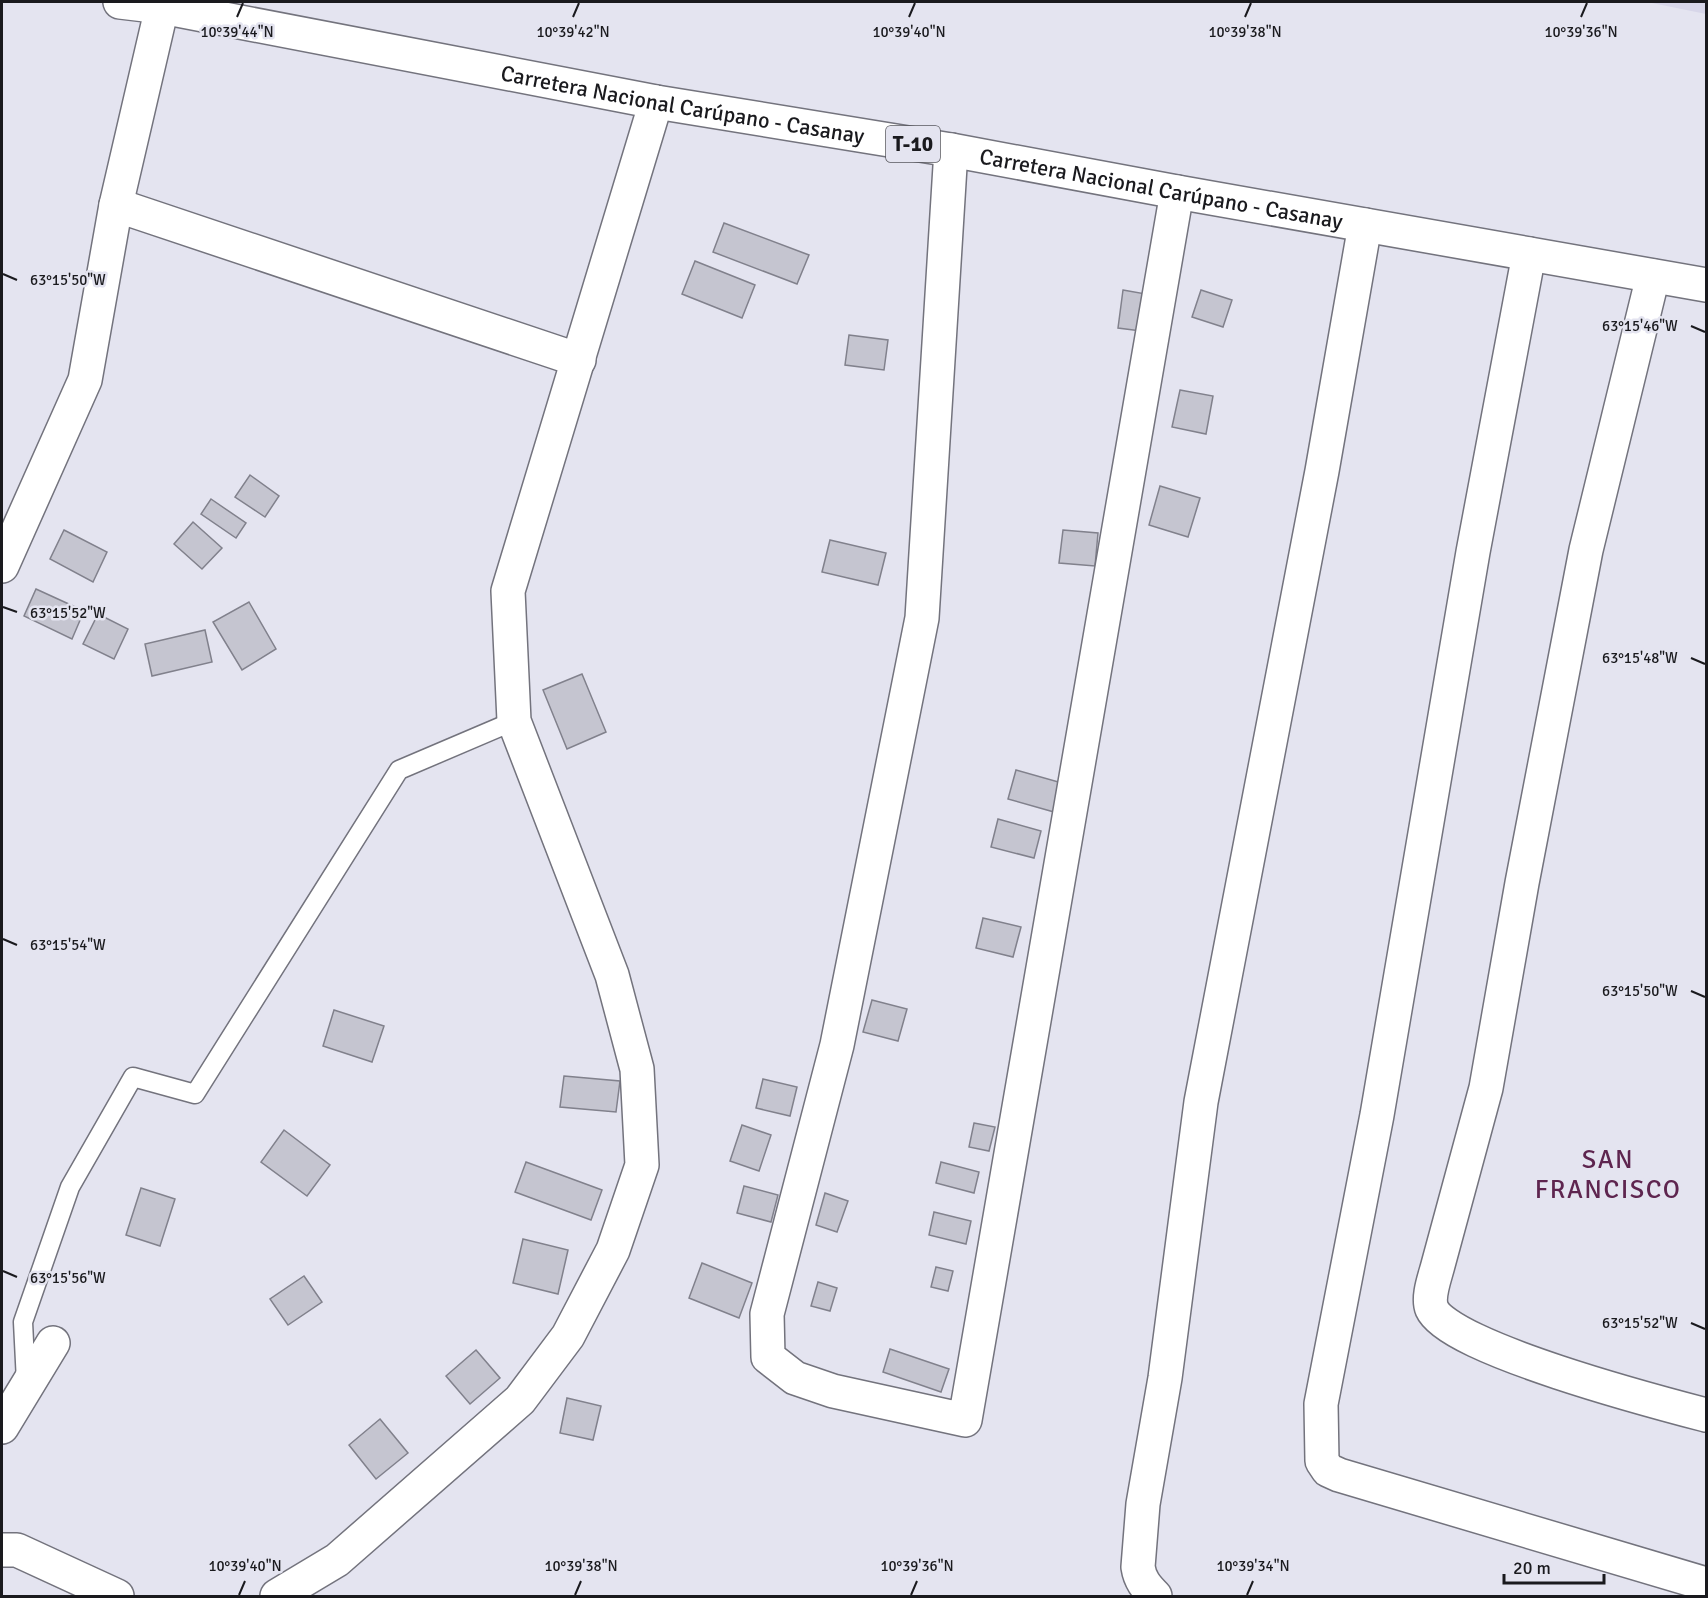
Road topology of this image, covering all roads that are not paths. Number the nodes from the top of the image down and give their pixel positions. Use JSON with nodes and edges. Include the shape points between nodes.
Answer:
{"nodes":[{"id":1,"x":120,"y":2,"type":"edge"},
{"id":2,"x":162,"y":7,"type":"junction"},
{"id":3,"x":656,"y":102,"type":"junction"},
{"id":4,"x":951,"y":150,"type":"junction"},
{"id":5,"x":1177,"y":192,"type":"junction"},
{"id":6,"x":116,"y":205,"type":"junction"},
{"id":7,"x":1365,"y":225,"type":"junction"},
{"id":8,"x":1529,"y":254,"type":"junction"},
{"id":9,"x":1653,"y":276,"type":"junction"},
{"id":10,"x":1707,"y":285,"type":"edge"},
{"id":11,"x":579,"y":360,"type":"junction"},
{"id":12,"x":2,"y":566,"type":"edge"},
{"id":13,"x":514,"y":721,"type":"junction"},
{"id":14,"x":52,"y":1343,"type":"dead end"},
{"id":15,"x":27,"y":1386,"type":"junction"},
{"id":16,"x":1707,"y":1415,"type":"edge"},
{"id":17,"x":2,"y":1427,"type":"edge"},
{"id":18,"x":2,"y":1550,"type":"edge"},
{"id":19,"x":1707,"y":1584,"type":"edge"},
{"id":20,"x":117,"y":1596,"type":"edge"},
{"id":21,"x":277,"y":1596,"type":"edge"},
{"id":22,"x":1155,"y":1596,"type":"edge"}],
"edges":[{"from":1,"to":2,"type":"main road","name":"Carretera Nacional Carúpano - Casanay","number":"T-10"},
{"from":2,"to":3,"type":"main road","name":"Carretera Nacional Carúpano - Casanay","number":"T-10"},
{"from":2,"to":6,"type":"main road"},
{"from":3,"to":4,"type":"main road","name":"Carretera Nacional Carúpano - Casanay","number":"T-10"},
{"from":3,"to":11,"type":"main road"},
{"from":4,"to":5,"type":"main road","name":"Carretera Nacional Carúpano - Casanay","number":"T-10"},
{"from":4,"to":5,"type":"main road","via":[[922,618],[837,1045],[767,1314],[768,1357],[795,1378],[833,1391],[965,1420]]},
{"from":5,"to":7,"type":"main road","name":"Carretera Nacional Carúpano - Casanay","number":"T-10"},
{"from":6,"to":11,"type":"main road"},
{"from":6,"to":12,"type":"main road","via":[[85,380]]},
{"from":7,"to":8,"type":"main road","name":"Carretera Nacional Carúpano - Casanay","number":"T-10"},
{"from":7,"to":22,"type":"main road","via":[[1201,1102],[1165,1378],[1143,1504],[1138,1567],[1140,1577]]},
{"from":8,"to":9,"type":"main road","name":"Carretera Nacional Carúpano - Casanay","number":"T-10"},
{"from":8,"to":19,"type":"main road","via":[[1468,575],[1377,1114],[1321,1404],[1322,1461],[1328,1470],[1339,1475]]},
{"from":9,"to":10,"type":"main road","name":"Carretera Nacional Carúpano - Casanay","number":"T-10"},
{"from":9,"to":16,"type":"main road","via":[[1586,550],[1486,1088],[1430,1307],[1470,1338],[1531,1364]]},
{"from":11,"to":13,"type":"main road","via":[[508,591]]},
{"from":13,"to":15,"type":"lane","via":[[399,770],[195,1094],[134,1077],[70,1188],[23,1322]]},
{"from":13,"to":21,"type":"main road","via":[[612,975],[637,1069],[642,1165],[614,1250],[568,1336],[520,1400],[337,1560]]},
{"from":14,"to":15,"type":"main road"},
{"from":15,"to":17,"type":"main road"},
{"from":18,"to":20,"type":"main road","via":[[17,1550]]}]}
